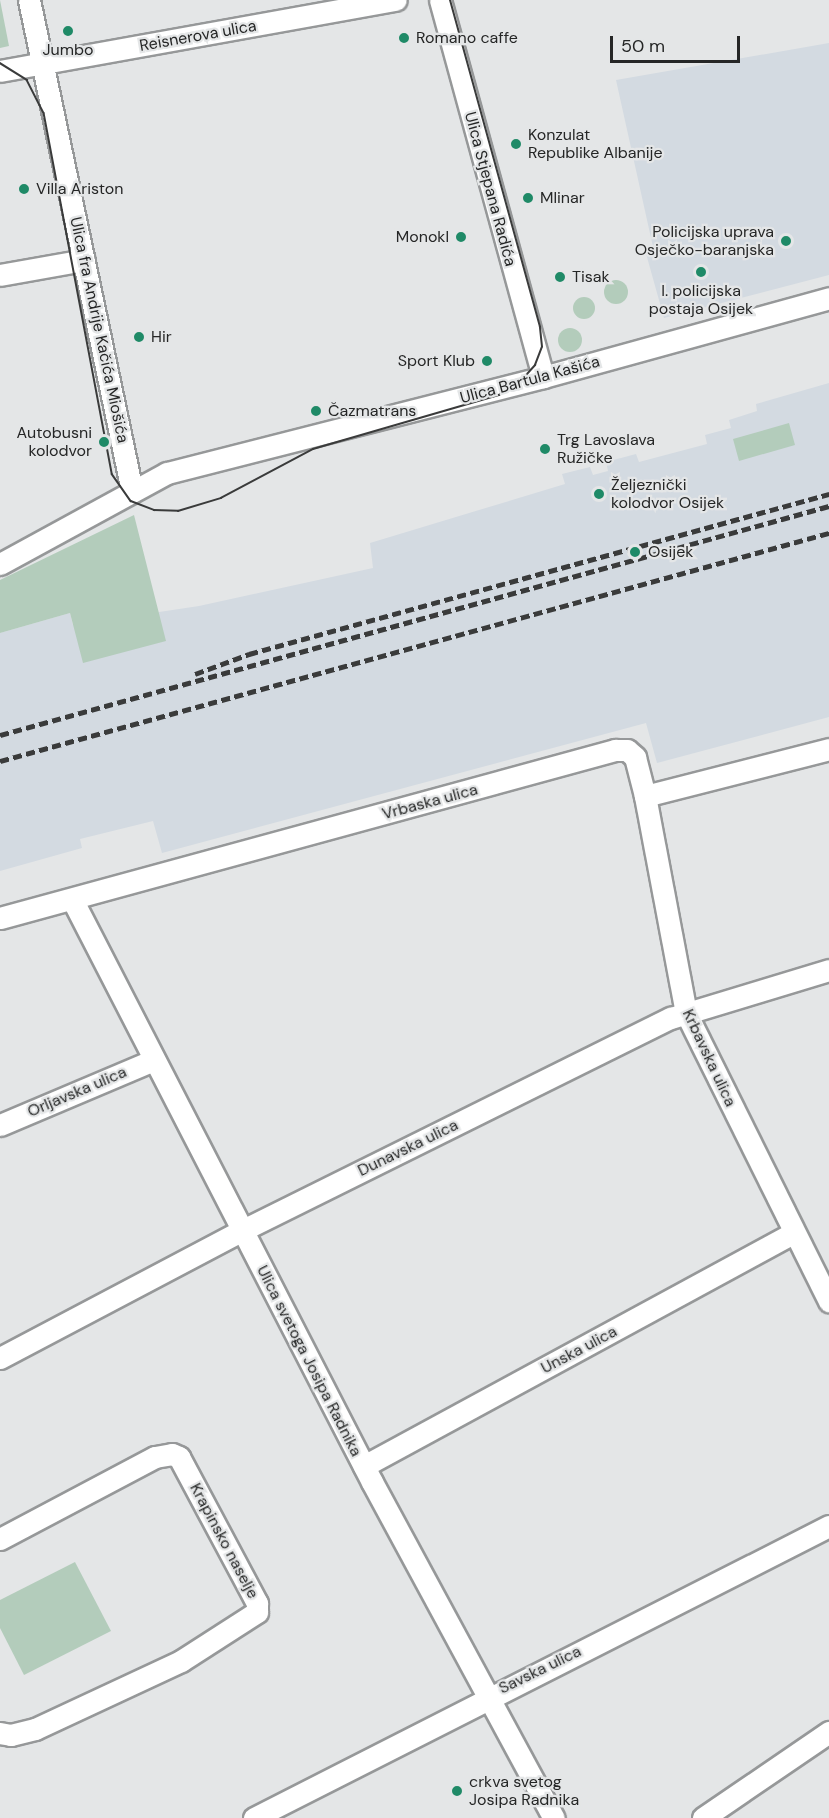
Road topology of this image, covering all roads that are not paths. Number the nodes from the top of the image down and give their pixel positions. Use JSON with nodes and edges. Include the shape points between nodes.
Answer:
{"nodes":[{"id":1,"x":29,"y":0,"type":"edge"},
{"id":2,"x":396,"y":0,"type":"edge"},
{"id":3,"x":440,"y":0,"type":"edge"},
{"id":4,"x":42,"y":64,"type":"junction"},
{"id":5,"x":0,"y":71,"type":"edge"},
{"id":6,"x":84,"y":260,"type":"junction"},
{"id":7,"x":0,"y":274,"type":"edge"},
{"id":8,"x":829,"y":298,"type":"edge"},
{"id":9,"x":543,"y":377,"type":"junction"},
{"id":10,"x":132,"y":491,"type":"junction"},
{"id":11,"x":0,"y":564,"type":"edge"},
{"id":12,"x":829,"y":749,"type":"edge"},
{"id":13,"x":645,"y":796,"type":"junction"},
{"id":14,"x":72,"y":899,"type":"junction"},
{"id":15,"x":0,"y":918,"type":"edge"},
{"id":16,"x":829,"y":970,"type":"edge"},
{"id":17,"x":686,"y":1013,"type":"junction"},
{"id":18,"x":154,"y":1060,"type":"junction"},
{"id":19,"x":0,"y":1125,"type":"edge"},
{"id":20,"x":242,"y":1230,"type":"junction"},
{"id":21,"x":793,"y":1233,"type":"junction"},
{"id":22,"x":829,"y":1301,"type":"edge"},
{"id":23,"x":0,"y":1358,"type":"edge"},
{"id":24,"x":364,"y":1466,"type":"junction"},
{"id":25,"x":829,"y":1526,"type":"edge"},
{"id":26,"x":0,"y":1539,"type":"edge"},
{"id":27,"x":490,"y":1695,"type":"junction"},
{"id":28,"x":829,"y":1732,"type":"edge"},
{"id":29,"x":0,"y":1733,"type":"edge"},
{"id":30,"x":254,"y":1818,"type":"edge"},
{"id":31,"x":554,"y":1818,"type":"edge"},
{"id":32,"x":703,"y":1818,"type":"edge"}],
"edges":[{"from":1,"to":4,"type":"street","name":"Ulica fra Andrije Kačića Miošića"},
{"from":2,"to":4,"type":"street","name":"Reisnerova ulica"},
{"from":3,"to":9,"type":"street","name":"Ulica Stjepana Radića"},
{"from":4,"to":5,"type":"street","name":"Reisnerova ulica"},
{"from":4,"to":6,"type":"street","name":"Ulica fra Andrije Kačića Miošića"},
{"from":6,"to":7,"type":"street"},
{"from":6,"to":10,"type":"street","name":"Ulica fra Andrije Kačića Miošića"},
{"from":8,"to":9,"type":"street","name":"Ulica Bartula Kašića"},
{"from":9,"to":10,"type":"street","name":"Ulica Bartula Kašića","via":[[167,473]]},
{"from":10,"to":11,"type":"street","name":"Ulica Bartula Kašića"},
{"from":12,"to":13,"type":"street"},
{"from":13,"to":14,"type":"street","name":"Vrbaska ulica","via":[[635,757],[627,750],[615,750]]},
{"from":13,"to":17,"type":"street","name":"Krbavska ulica"},
{"from":14,"to":15,"type":"street","name":"Vrbaska ulica"},
{"from":14,"to":18,"type":"street","name":"Ulica svetoga Josipa Radnika"},
{"from":16,"to":17,"type":"street","name":"Dunavska ulica"},
{"from":17,"to":20,"type":"street","name":"Dunavska ulica"},
{"from":17,"to":21,"type":"street","name":"Krbavska ulica"},
{"from":18,"to":19,"type":"street","name":"Orljavska ulica"},
{"from":18,"to":20,"type":"street","name":"Ulica svetoga Josipa Radnika"},
{"from":20,"to":23,"type":"street","name":"Dunavska ulica"},
{"from":20,"to":24,"type":"street","name":"Ulica svetoga Josipa Radnika"},
{"from":21,"to":22,"type":"street","name":"Krbavska ulica"},
{"from":21,"to":24,"type":"street","name":"Unska ulica"},
{"from":24,"to":27,"type":"street","name":"Ulica svetoga Josipa Radnika"},
{"from":25,"to":27,"type":"street","name":"Savska ulica"},
{"from":26,"to":29,"type":"street","name":"Krapinsko naselje","via":[[155,1457],[172,1454],[179,1457],[257,1603],[252,1619],[181,1661],[22,1734]]},
{"from":27,"to":30,"type":"street","name":"Savska ulica"},
{"from":27,"to":31,"type":"street","name":"Ulica svetoga Josipa Radnika"},
{"from":28,"to":32,"type":"street"}]}
